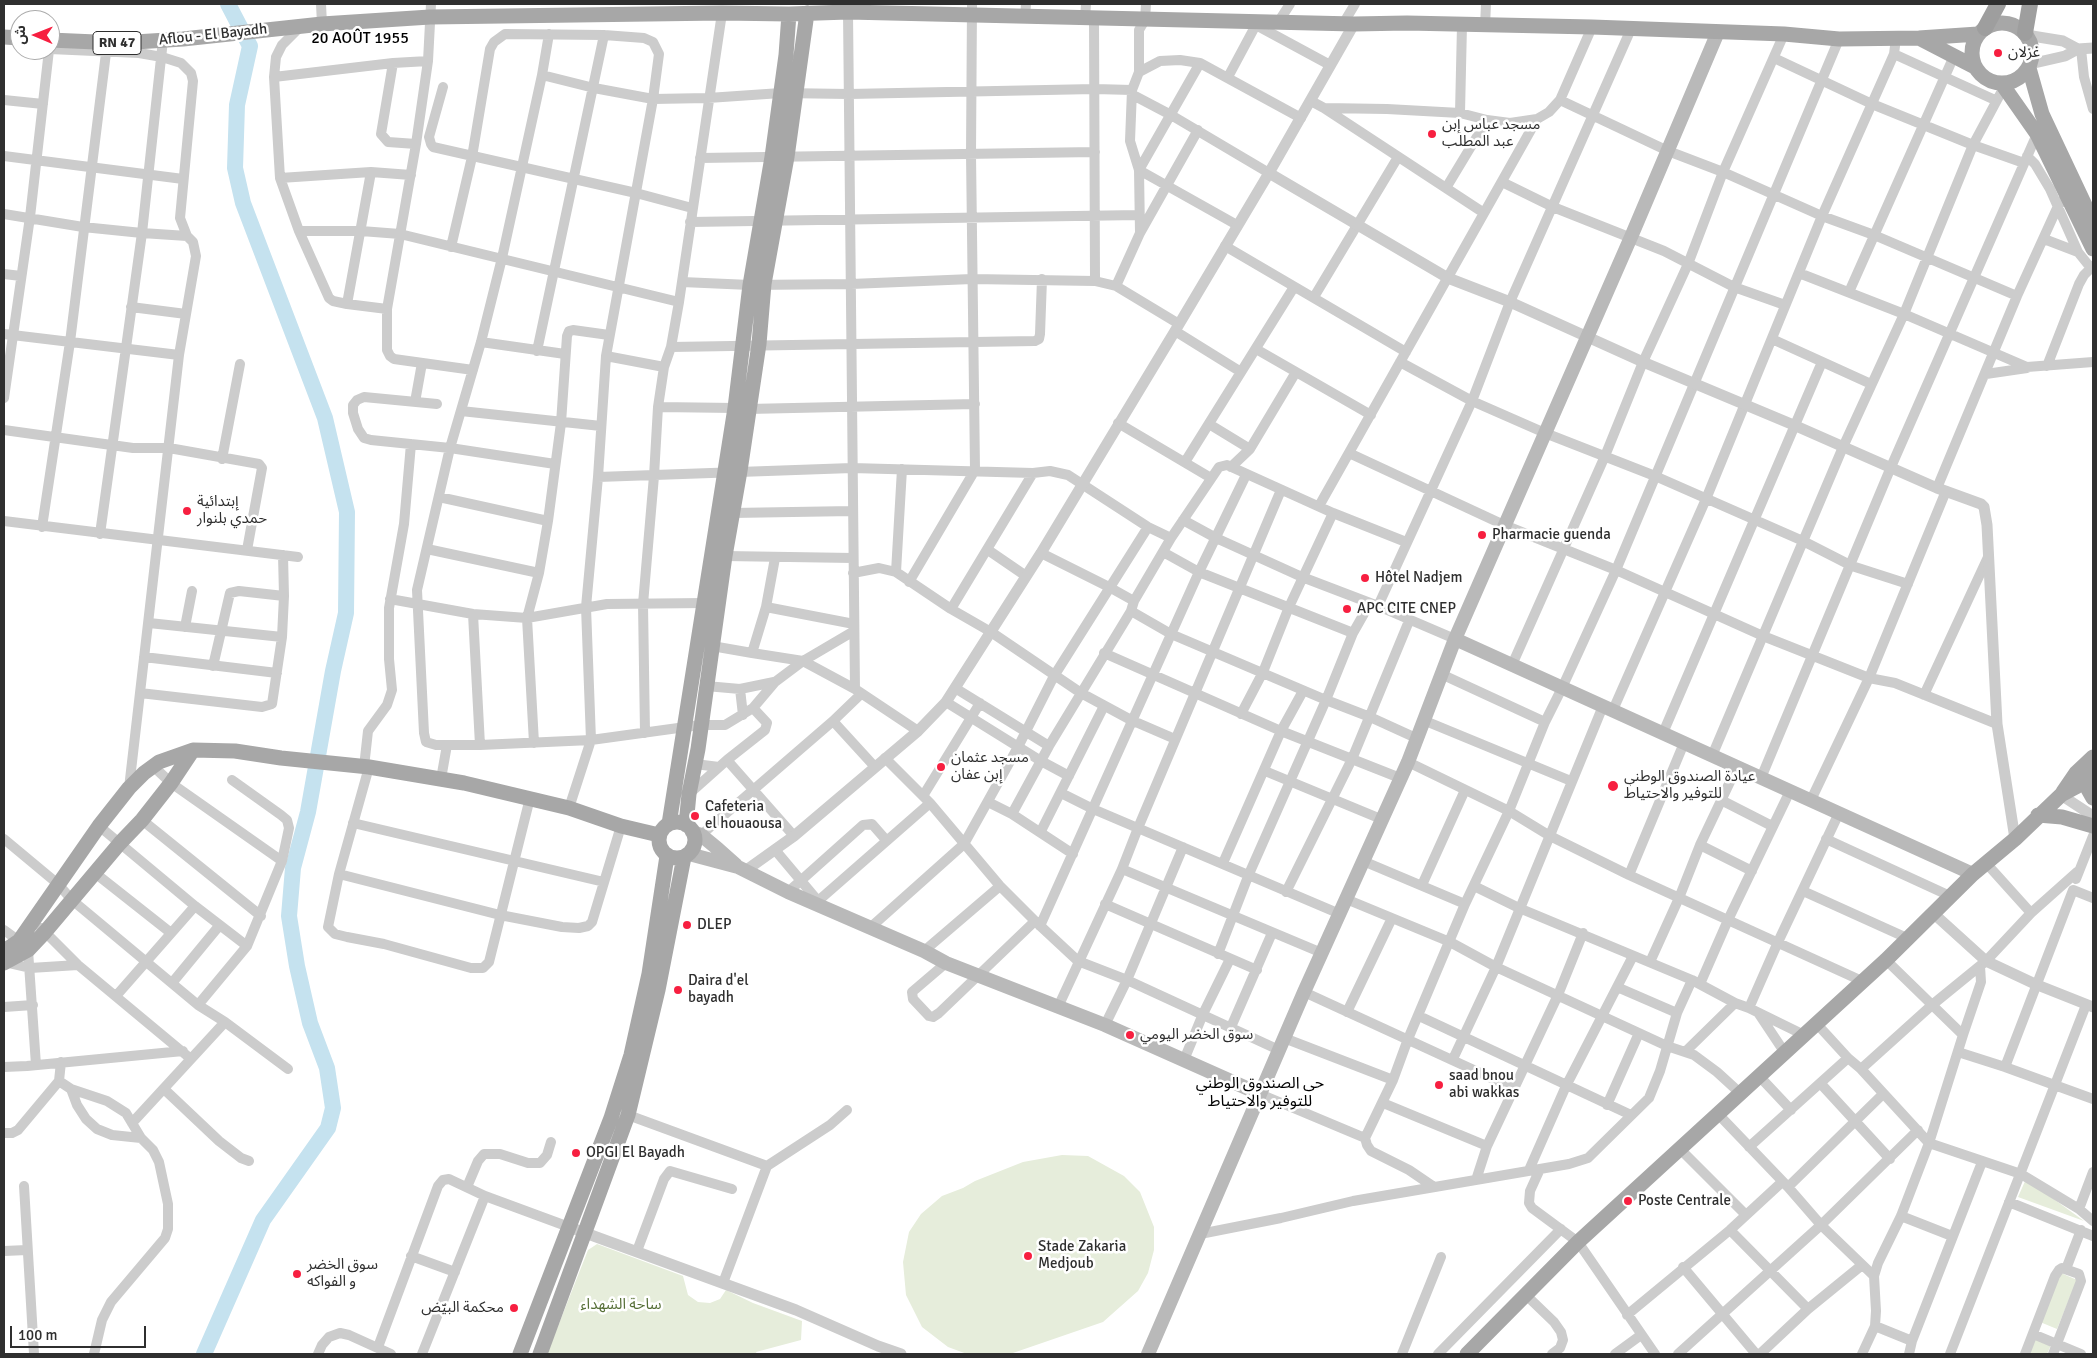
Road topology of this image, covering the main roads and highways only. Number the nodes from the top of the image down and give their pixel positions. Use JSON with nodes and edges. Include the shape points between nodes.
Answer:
{"nodes":[{"id":1,"x":1998,"y":4,"type":"edge"},
{"id":2,"x":2030,"y":4,"type":"edge"},
{"id":3,"x":911,"y":8,"type":"edge"},
{"id":4,"x":677,"y":9,"type":"edge"},
{"id":5,"x":807,"y":9,"type":"edge"},
{"id":6,"x":972,"y":9,"type":"edge"},
{"id":7,"x":431,"y":10,"type":"edge"},
{"id":8,"x":1026,"y":11,"type":"edge"},
{"id":9,"x":1089,"y":13,"type":"edge"},
{"id":10,"x":789,"y":14,"type":"junction"},
{"id":11,"x":1982,"y":31,"type":"junction"},
{"id":12,"x":1718,"y":32,"type":"junction"},
{"id":13,"x":2026,"y":34,"type":"junction"},
{"id":14,"x":1919,"y":38,"type":"junction"},
{"id":15,"x":60,"y":45,"type":"edge"},
{"id":16,"x":2030,"y":66,"type":"junction"},
{"id":17,"x":1974,"y":67,"type":"junction"},
{"id":18,"x":2003,"y":85,"type":"junction"},
{"id":19,"x":788,"y":93,"type":"junction"},
{"id":20,"x":2093,"y":222,"type":"edge"},
{"id":21,"x":2093,"y":249,"type":"edge"},
{"id":22,"x":757,"y":284,"type":"junction"},
{"id":23,"x":742,"y":408,"type":"junction"},
{"id":24,"x":732,"y":472,"type":"junction"},
{"id":25,"x":1455,"y":639,"type":"junction"},
{"id":26,"x":693,"y":727,"type":"junction"},
{"id":27,"x":193,"y":750,"type":"junction"},
{"id":28,"x":2093,"y":757,"type":"edge"},
{"id":29,"x":2089,"y":778,"type":"edge"},
{"id":30,"x":2061,"y":795,"type":"junction"},
{"id":31,"x":2093,"y":798,"type":"edge"},
{"id":32,"x":2038,"y":815,"type":"junction"},
{"id":33,"x":2093,"y":826,"type":"edge"},
{"id":34,"x":664,"y":829,"type":"junction"},
{"id":35,"x":693,"y":831,"type":"junction"},
{"id":36,"x":687,"y":855,"type":"junction"},
{"id":37,"x":667,"y":856,"type":"junction"},
{"id":38,"x":742,"y":869,"type":"junction"},
{"id":39,"x":1972,"y":874,"type":"junction"},
{"id":40,"x":24,"y":945,"type":"junction"},
{"id":41,"x":4,"y":951,"type":"edge"},
{"id":42,"x":4,"y":962,"type":"edge"},
{"id":43,"x":1260,"y":1094,"type":"junction"},
{"id":44,"x":548,"y":1282,"type":"junction"},
{"id":45,"x":564,"y":1290,"type":"junction"},
{"id":46,"x":520,"y":1354,"type":"edge"},
{"id":47,"x":540,"y":1354,"type":"edge"},
{"id":48,"x":1148,"y":1354,"type":"edge"},
{"id":49,"x":1467,"y":1354,"type":"edge"}],
"edges":[{"from":1,"to":11,"type":"highway"},
{"from":2,"to":13,"type":"highway"},
{"from":3,"to":5,"type":"main road","number":"RN 47","via":[[848,12]]},
{"from":3,"to":6,"type":"main road","number":"RN 47"},
{"from":4,"to":7,"type":"main road","number":"RN 47"},
{"from":4,"to":10,"type":"main road","number":"RN 47"},
{"from":5,"to":10,"type":"main road","number":"RN 47"},
{"from":5,"to":19,"type":"main road"},
{"from":6,"to":8,"type":"main road","number":"RN 47"},
{"from":7,"to":15,"type":"main road","name":"Aflou - El Bayadh","number":"RN 47","via":[[107,47]]},
{"from":8,"to":9,"type":"main road","number":"RN 47"},
{"from":9,"to":12,"type":"main road","number":"RN 47","via":[[1146,20]]},
{"from":10,"to":19,"type":"main road"},
{"from":11,"to":13,"type":"main road","via":[[2002,23],[2018,27]]},
{"from":11,"to":14,"type":"main road","number":"RN 47"},
{"from":11,"to":17,"type":"main road","via":[[1972,50]]},
{"from":12,"to":14,"type":"main road","number":"RN 47","via":[[1839,39]]},
{"from":12,"to":25,"type":"main road"},
{"from":13,"to":16,"type":"main road","via":[[2032,49]]},
{"from":14,"to":17,"type":"main road","number":"RN 47"},
{"from":16,"to":18,"type":"main road","via":[[2017,80]]},
{"from":16,"to":20,"type":"main road","via":[[2042,114]]},
{"from":17,"to":18,"type":"main road","via":[[1986,79]]},
{"from":18,"to":21,"type":"main road","via":[[2037,134],[2063,201]]},
{"from":19,"to":22,"type":"main road"},
{"from":22,"to":23,"type":"main road","via":[[743,346]]},
{"from":22,"to":23,"type":"main road","via":[[758,344]]},
{"from":23,"to":24,"type":"main road"},
{"from":24,"to":26,"type":"main road","via":[[705,603]]},
{"from":24,"to":26,"type":"main road","via":[[732,513],[706,686]]},
{"from":25,"to":39,"type":"main road"},
{"from":25,"to":43,"type":"main road","via":[[1408,762]]},
{"from":26,"to":34,"type":"main road"},
{"from":26,"to":35,"type":"main road","via":[[695,764],[689,794]]},
{"from":27,"to":34,"type":"main road","via":[[235,751],[364,766],[530,798],[621,826]]},
{"from":27,"to":40,"type":"main road","via":[[142,820],[45,932]]},
{"from":27,"to":40,"type":"main road","via":[[159,762],[129,788],[32,921]]},
{"from":28,"to":30,"type":"main road","via":[[2076,773]]},
{"from":29,"to":30,"type":"main road"},
{"from":29,"to":31,"type":"main road"},
{"from":30,"to":32,"type":"main road"},
{"from":32,"to":33,"type":"main road","via":[[2062,817]]},
{"from":32,"to":39,"type":"main road","via":[[2015,839]]},
{"from":34,"to":35,"type":"main road","via":[[678,822]]},
{"from":34,"to":37,"type":"main road","via":[[660,847]]},
{"from":35,"to":36,"type":"main road","via":[[694,843]]},
{"from":35,"to":38,"type":"main road"},
{"from":36,"to":37,"type":"main road"},
{"from":36,"to":38,"type":"main road"},
{"from":36,"to":45,"type":"main road","via":[[628,1115]]},
{"from":37,"to":44,"type":"main road","via":[[631,1055],[611,1118]]},
{"from":38,"to":43,"type":"main road","via":[[946,962],[1105,1025]]},
{"from":39,"to":49,"type":"main road","via":[[1886,960],[1578,1242]]},
{"from":40,"to":41,"type":"main road"},
{"from":40,"to":42,"type":"main road"},
{"from":43,"to":48,"type":"main road"},
{"from":44,"to":45,"type":"main road"},
{"from":44,"to":46,"type":"main road"},
{"from":45,"to":47,"type":"main road"}]}
